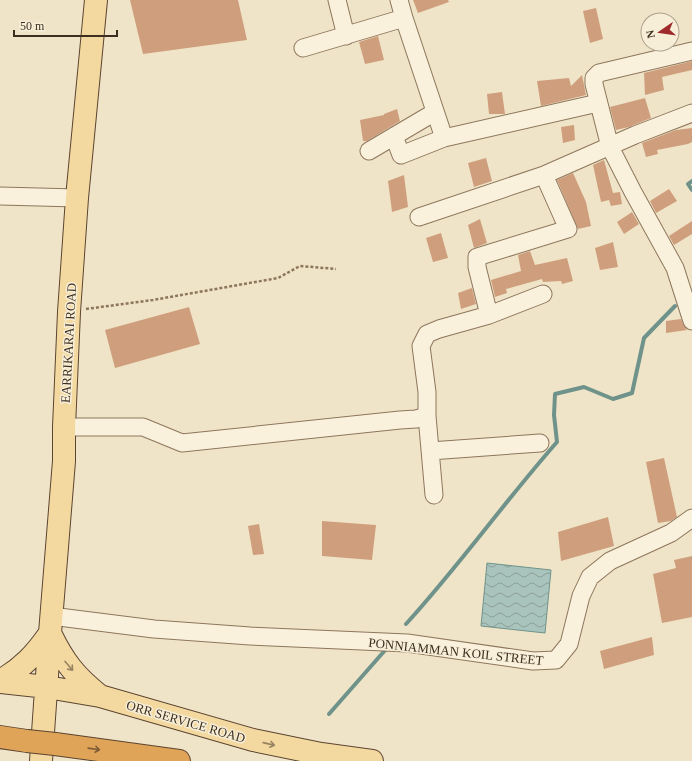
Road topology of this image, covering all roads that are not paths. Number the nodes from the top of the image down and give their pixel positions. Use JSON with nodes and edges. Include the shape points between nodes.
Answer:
{"nodes":[{"id":1,"x":96,"y":0,"type":"edge"},
{"id":2,"x":337,"y":0,"type":"edge"},
{"id":3,"x":399,"y":0,"type":"edge"},
{"id":4,"x":404,"y":18,"type":"junction"},
{"id":5,"x":346,"y":36,"type":"junction"},
{"id":6,"x":303,"y":48,"type":"dead end"},
{"id":7,"x":692,"y":51,"type":"edge"},
{"id":8,"x":598,"y":103,"type":"junction"},
{"id":9,"x":435,"y":112,"type":"junction"},
{"id":10,"x":692,"y":113,"type":"edge"},
{"id":11,"x":394,"y":136,"type":"junction"},
{"id":12,"x":444,"y":138,"type":"junction"},
{"id":13,"x":610,"y":147,"type":"junction"},
{"id":14,"x":369,"y":151,"type":"dead end"},
{"id":15,"x":544,"y":175,"type":"junction"},
{"id":16,"x":0,"y":196,"type":"edge"},
{"id":17,"x":77,"y":198,"type":"junction"},
{"id":18,"x":419,"y":216,"type":"dead end"},
{"id":19,"x":543,"y":294,"type":"dead end"},
{"id":20,"x":489,"y":315,"type":"junction"},
{"id":21,"x":692,"y":321,"type":"edge"},
{"id":22,"x":426,"y":416,"type":"junction"},
{"id":23,"x":64,"y":427,"type":"junction"},
{"id":24,"x":540,"y":443,"type":"dead end"},
{"id":25,"x":430,"y":451,"type":"junction"},
{"id":26,"x":434,"y":495,"type":"dead end"},
{"id":27,"x":692,"y":518,"type":"edge"},
{"id":28,"x":50,"y":624,"type":"junction"},
{"id":29,"x":0,"y":682,"type":"edge"},
{"id":30,"x":47,"y":687,"type":"junction"},
{"id":31,"x":100,"y":696,"type":"junction"},
{"id":32,"x":0,"y":737,"type":"edge"},
{"id":33,"x":41,"y":761,"type":"edge"},
{"id":34,"x":179,"y":761,"type":"edge"},
{"id":35,"x":372,"y":761,"type":"edge"}],
"edges":[{"from":1,"to":17,"type":"main road","name":"EARRIKARAI ROAD"},
{"from":2,"to":5,"type":"street"},
{"from":3,"to":4,"type":"street"},
{"from":4,"to":5,"type":"street"},
{"from":4,"to":9,"type":"street"},
{"from":5,"to":6,"type":"street"},
{"from":7,"to":8,"type":"street","via":[[599,73],[594,78]]},
{"from":8,"to":12,"type":"street"},
{"from":8,"to":13,"type":"street"},
{"from":9,"to":11,"type":"street"},
{"from":9,"to":12,"type":"street"},
{"from":10,"to":13,"type":"street"},
{"from":11,"to":12,"type":"street","via":[[401,155]]},
{"from":11,"to":14,"type":"street"},
{"from":13,"to":15,"type":"street"},
{"from":13,"to":21,"type":"street","via":[[675,268]]},
{"from":15,"to":18,"type":"street"},
{"from":15,"to":20,"type":"street","via":[[568,229],[477,258],[476,267]]},
{"from":16,"to":17,"type":"street"},
{"from":17,"to":23,"type":"main road","name":"EARRIKARAI ROAD"},
{"from":19,"to":20,"type":"street"},
{"from":20,"to":22,"type":"street","via":[[427,334],[421,346],[427,392]]},
{"from":22,"to":23,"type":"street","via":[[182,443],[143,427]]},
{"from":22,"to":25,"type":"street"},
{"from":23,"to":28,"type":"main road","name":"EARRIKARAI ROAD","via":[[64,461]]},
{"from":24,"to":25,"type":"street"},
{"from":25,"to":26,"type":"street"},
{"from":27,"to":28,"type":"street","name":"PONNIAMMAN KOIL STREET","via":[[671,533],[610,561],[590,577],[581,596],[569,644],[556,660],[533,661],[406,643]]},
{"from":28,"to":29,"type":"main road","via":[[40,648],[13,674]]},
{"from":28,"to":30,"type":"main road","name":"EARRIKARAI ROAD"},
{"from":28,"to":31,"type":"main road","one_way":true,"via":[[64,661]]},
{"from":29,"to":30,"type":"main road","name":"ORR SERVICE ROAD"},
{"from":30,"to":31,"type":"main road","name":"ORR SERVICE ROAD"},
{"from":30,"to":33,"type":"main road","name":"EARRIKARAI ROAD"},
{"from":31,"to":35,"type":"main road","name":"ORR SERVICE ROAD","one_way":true,"via":[[253,740]]},
{"from":32,"to":34,"type":"highway","one_way":true,"bridge":true}]}
